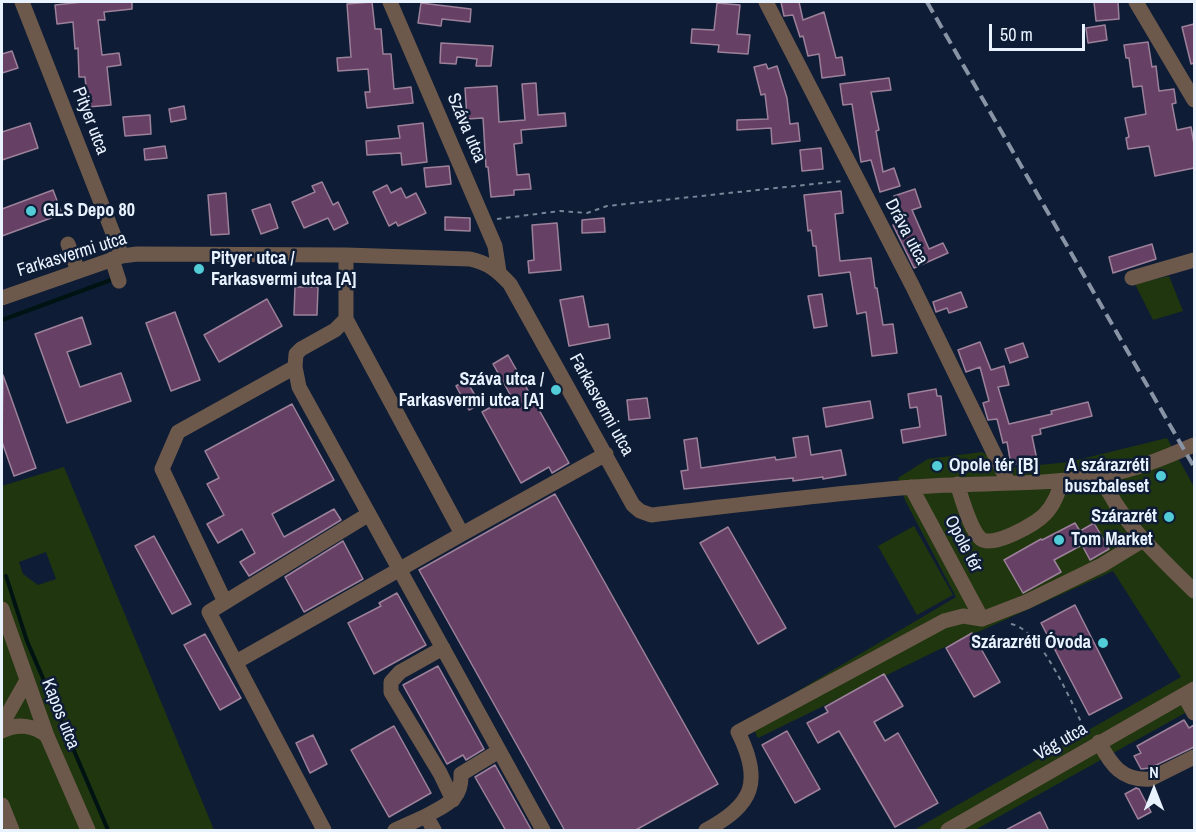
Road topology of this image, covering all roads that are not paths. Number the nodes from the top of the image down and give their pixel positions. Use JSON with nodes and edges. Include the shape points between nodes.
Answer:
{"nodes":[{"id":1,"x":22,"y":2,"type":"edge"},
{"id":2,"x":390,"y":2,"type":"edge"},
{"id":3,"x":766,"y":2,"type":"edge"},
{"id":4,"x":1136,"y":2,"type":"edge"},
{"id":5,"x":1194,"y":100,"type":"edge"},
{"id":6,"x":68,"y":244,"type":"dead end"},
{"id":7,"x":346,"y":255,"type":"junction"},
{"id":8,"x":117,"y":257,"type":"junction"},
{"id":9,"x":1194,"y":260,"type":"edge"},
{"id":10,"x":78,"y":271,"type":"junction"},
{"id":11,"x":499,"y":272,"type":"junction"},
{"id":12,"x":1132,"y":278,"type":"dead end"},
{"id":13,"x":119,"y":281,"type":"dead end"},
{"id":14,"x":2,"y":298,"type":"edge"},
{"id":15,"x":346,"y":319,"type":"junction"},
{"id":16,"x":295,"y":367,"type":"junction"},
{"id":17,"x":1194,"y":445,"type":"edge"},
{"id":18,"x":606,"y":454,"type":"junction"},
{"id":19,"x":1101,"y":476,"type":"junction"},
{"id":20,"x":1062,"y":481,"type":"junction"},
{"id":21,"x":1008,"y":483,"type":"junction"},
{"id":22,"x":957,"y":484,"type":"junction"},
{"id":23,"x":911,"y":487,"type":"junction"},
{"id":24,"x":369,"y":514,"type":"junction"},
{"id":25,"x":462,"y":534,"type":"junction"},
{"id":26,"x":1143,"y":540,"type":"junction"},
{"id":27,"x":400,"y":570,"type":"junction"},
{"id":28,"x":1194,"y":591,"type":"edge"},
{"id":29,"x":225,"y":602,"type":"junction"},
{"id":30,"x":2,"y":609,"type":"edge"},
{"id":31,"x":982,"y":619,"type":"junction"},
{"id":32,"x":443,"y":648,"type":"junction"},
{"id":33,"x":236,"y":662,"type":"junction"},
{"id":34,"x":26,"y":682,"type":"junction"},
{"id":35,"x":1189,"y":692,"type":"edge"},
{"id":36,"x":1194,"y":713,"type":"edge"},
{"id":37,"x":2,"y":724,"type":"edge"},
{"id":38,"x":2,"y":731,"type":"edge"},
{"id":39,"x":47,"y":736,"type":"junction"},
{"id":40,"x":1096,"y":744,"type":"junction"},
{"id":41,"x":499,"y":751,"type":"junction"},
{"id":42,"x":1194,"y":757,"type":"edge"},
{"id":43,"x":453,"y":800,"type":"junction"},
{"id":44,"x":2,"y":805,"type":"edge"},
{"id":45,"x":426,"y":816,"type":"junction"},
{"id":46,"x":12,"y":831,"type":"edge"},
{"id":47,"x":88,"y":831,"type":"edge"},
{"id":48,"x":324,"y":831,"type":"edge"},
{"id":49,"x":395,"y":831,"type":"edge"},
{"id":50,"x":434,"y":831,"type":"edge"},
{"id":51,"x":543,"y":831,"type":"edge"},
{"id":52,"x":706,"y":831,"type":"edge"},
{"id":53,"x":948,"y":831,"type":"edge"}],
"edges":[{"from":1,"to":8,"type":"street","name":"Pityer utca"},
{"from":2,"to":11,"type":"street","name":"Száva utca","via":[[485,220]]},
{"from":3,"to":21,"type":"street","name":"Dráva utca","via":[[912,285]]},
{"from":4,"to":5,"type":"street"},
{"from":6,"to":10,"type":"street"},
{"from":7,"to":8,"type":"street","name":"Farkasvermi utca","via":[[150,253]]},
{"from":7,"to":11,"type":"street","name":"Farkasvermi utca","via":[[470,259]]},
{"from":7,"to":15,"type":"street"},
{"from":8,"to":10,"type":"street","name":"Farkasvermi utca"},
{"from":8,"to":13,"type":"street","name":"Pityer utca"},
{"from":9,"to":12,"type":"street"},
{"from":10,"to":14,"type":"street","name":"Farkasvermi utca"},
{"from":11,"to":18,"type":"street","name":"Farkasvermi utca","via":[[510,284]]},
{"from":15,"to":16,"type":"street","via":[[335,330],[301,349],[296,354]]},
{"from":15,"to":25,"type":"street"},
{"from":16,"to":24,"type":"street","via":[[299,387]]},
{"from":16,"to":29,"type":"street","via":[[178,432],[162,469]]},
{"from":17,"to":19,"type":"street","name":"Farkasvermi utca","via":[[1161,460]]},
{"from":18,"to":23,"type":"street","name":"Farkasvermi utca","via":[[633,505],[651,515]]},
{"from":18,"to":25,"type":"street"},
{"from":19,"to":20,"type":"street","name":"Farkasvermi utca"},
{"from":19,"to":26,"type":"street","via":[[1113,501]]},
{"from":20,"to":21,"type":"street","name":"Farkasvermi utca"},
{"from":20,"to":22,"type":"street","via":[[1043,517],[998,542],[986,542],[973,528]]},
{"from":21,"to":22,"type":"street","name":"Farkasvermi utca"},
{"from":22,"to":23,"type":"street","name":"Farkasvermi utca"},
{"from":23,"to":31,"type":"street","name":"Opole tér"},
{"from":24,"to":27,"type":"street"},
{"from":24,"to":29,"type":"street"},
{"from":25,"to":27,"type":"street"},
{"from":26,"to":28,"type":"street"},
{"from":26,"to":31,"type":"street","via":[[1102,566],[1026,603]]},
{"from":27,"to":32,"type":"street"},
{"from":27,"to":33,"type":"street"},
{"from":29,"to":33,"type":"street","via":[[209,612]]},
{"from":30,"to":34,"type":"street","name":"Kapos utca"},
{"from":31,"to":52,"type":"street","via":[[963,616],[944,621],[738,732],[748,754],[750,790],[729,818]]},
{"from":32,"to":41,"type":"street"},
{"from":32,"to":43,"type":"street","via":[[400,672],[391,682],[391,692]]},
{"from":33,"to":48,"type":"street"},
{"from":34,"to":37,"type":"street"},
{"from":34,"to":39,"type":"street","name":"Kapos utca"},
{"from":35,"to":36,"type":"street"},
{"from":35,"to":40,"type":"street","name":"Vág utca"},
{"from":38,"to":39,"type":"street","via":[[33,727]]},
{"from":39,"to":47,"type":"street","name":"Kapos utca"},
{"from":40,"to":42,"type":"street","via":[[1116,769],[1142,780]]},
{"from":40,"to":53,"type":"street","name":"Vág utca"},
{"from":41,"to":43,"type":"street","via":[[461,774],[461,787]]},
{"from":41,"to":51,"type":"street"},
{"from":43,"to":45,"type":"street"},
{"from":44,"to":46,"type":"street"},
{"from":45,"to":49,"type":"street"},
{"from":45,"to":50,"type":"street"}]}
